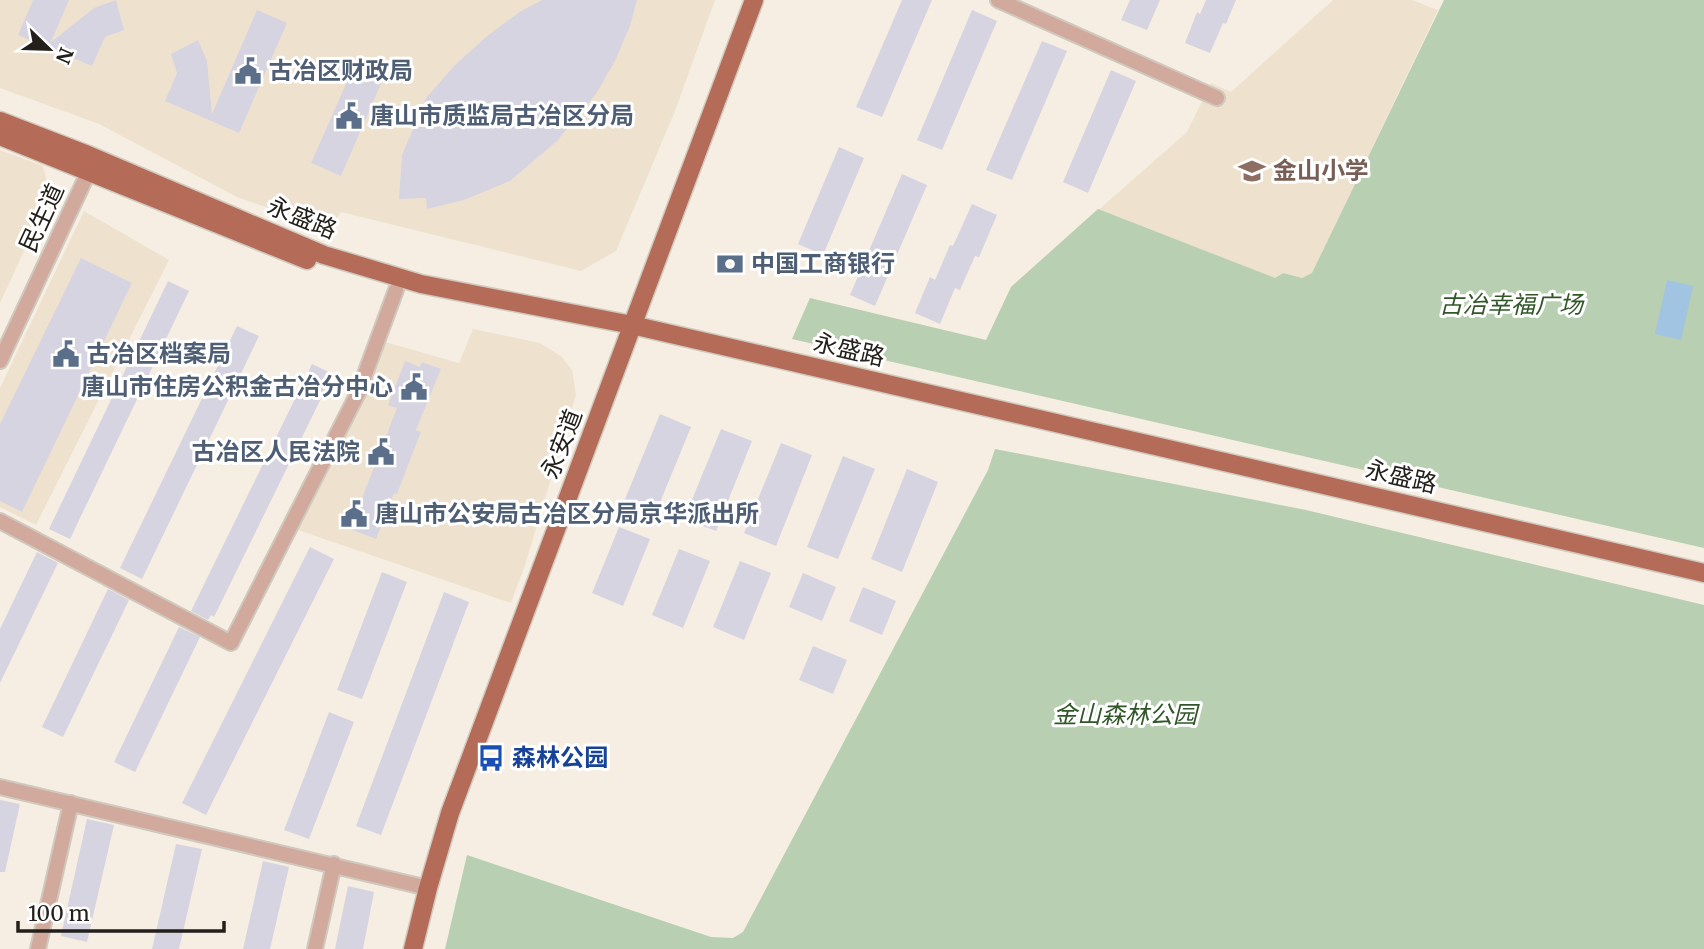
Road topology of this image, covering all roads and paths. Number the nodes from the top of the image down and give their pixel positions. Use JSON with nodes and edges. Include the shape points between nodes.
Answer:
{"nodes":[{"id":1,"x":754,"y":0,"type":"edge"},
{"id":2,"x":999,"y":0,"type":"edge"},
{"id":3,"x":1217,"y":98,"type":"dead end"},
{"id":4,"x":0,"y":121,"type":"edge"},
{"id":5,"x":0,"y":136,"type":"edge"},
{"id":6,"x":89,"y":170,"type":"junction"},
{"id":7,"x":396,"y":290,"type":"junction"},
{"id":8,"x":630,"y":330,"type":"junction"},
{"id":9,"x":0,"y":361,"type":"edge"},
{"id":10,"x":0,"y":521,"type":"edge"},
{"id":11,"x":1704,"y":573,"type":"edge"},
{"id":12,"x":1704,"y":584,"type":"edge"},
{"id":13,"x":0,"y":787,"type":"edge"},
{"id":14,"x":71,"y":803,"type":"junction"},
{"id":15,"x":334,"y":864,"type":"junction"},
{"id":16,"x":428,"y":888,"type":"junction"},
{"id":17,"x":38,"y":949,"type":"edge"},
{"id":18,"x":315,"y":949,"type":"edge"},
{"id":19,"x":413,"y":949,"type":"edge"}],
"edges":[{"from":1,"to":8,"type":"main road","name":"永安道"},
{"from":2,"to":3,"type":"street"},
{"from":4,"to":8,"type":"main road","name":"永盛路","via":[[324,255],[421,284]]},
{"from":5,"to":6,"type":"main road","name":"永盛路"},
{"from":6,"to":7,"type":"main road","name":"永盛路","via":[[277,249]]},
{"from":6,"to":9,"type":"street","name":"民生道"},
{"from":7,"to":8,"type":"main road","name":"永盛路"},
{"from":7,"to":10,"type":"street","via":[[358,393],[231,643]]},
{"from":8,"to":11,"type":"main road","name":"永盛路"},
{"from":8,"to":12,"type":"main road","name":"永盛路"},
{"from":8,"to":16,"type":"main road","name":"永安道","via":[[450,813]]},
{"from":13,"to":14,"type":"street"},
{"from":14,"to":15,"type":"street"},
{"from":14,"to":17,"type":"street"},
{"from":15,"to":16,"type":"street"},
{"from":15,"to":18,"type":"street"},
{"from":16,"to":19,"type":"main road","name":"永安道"}]}
